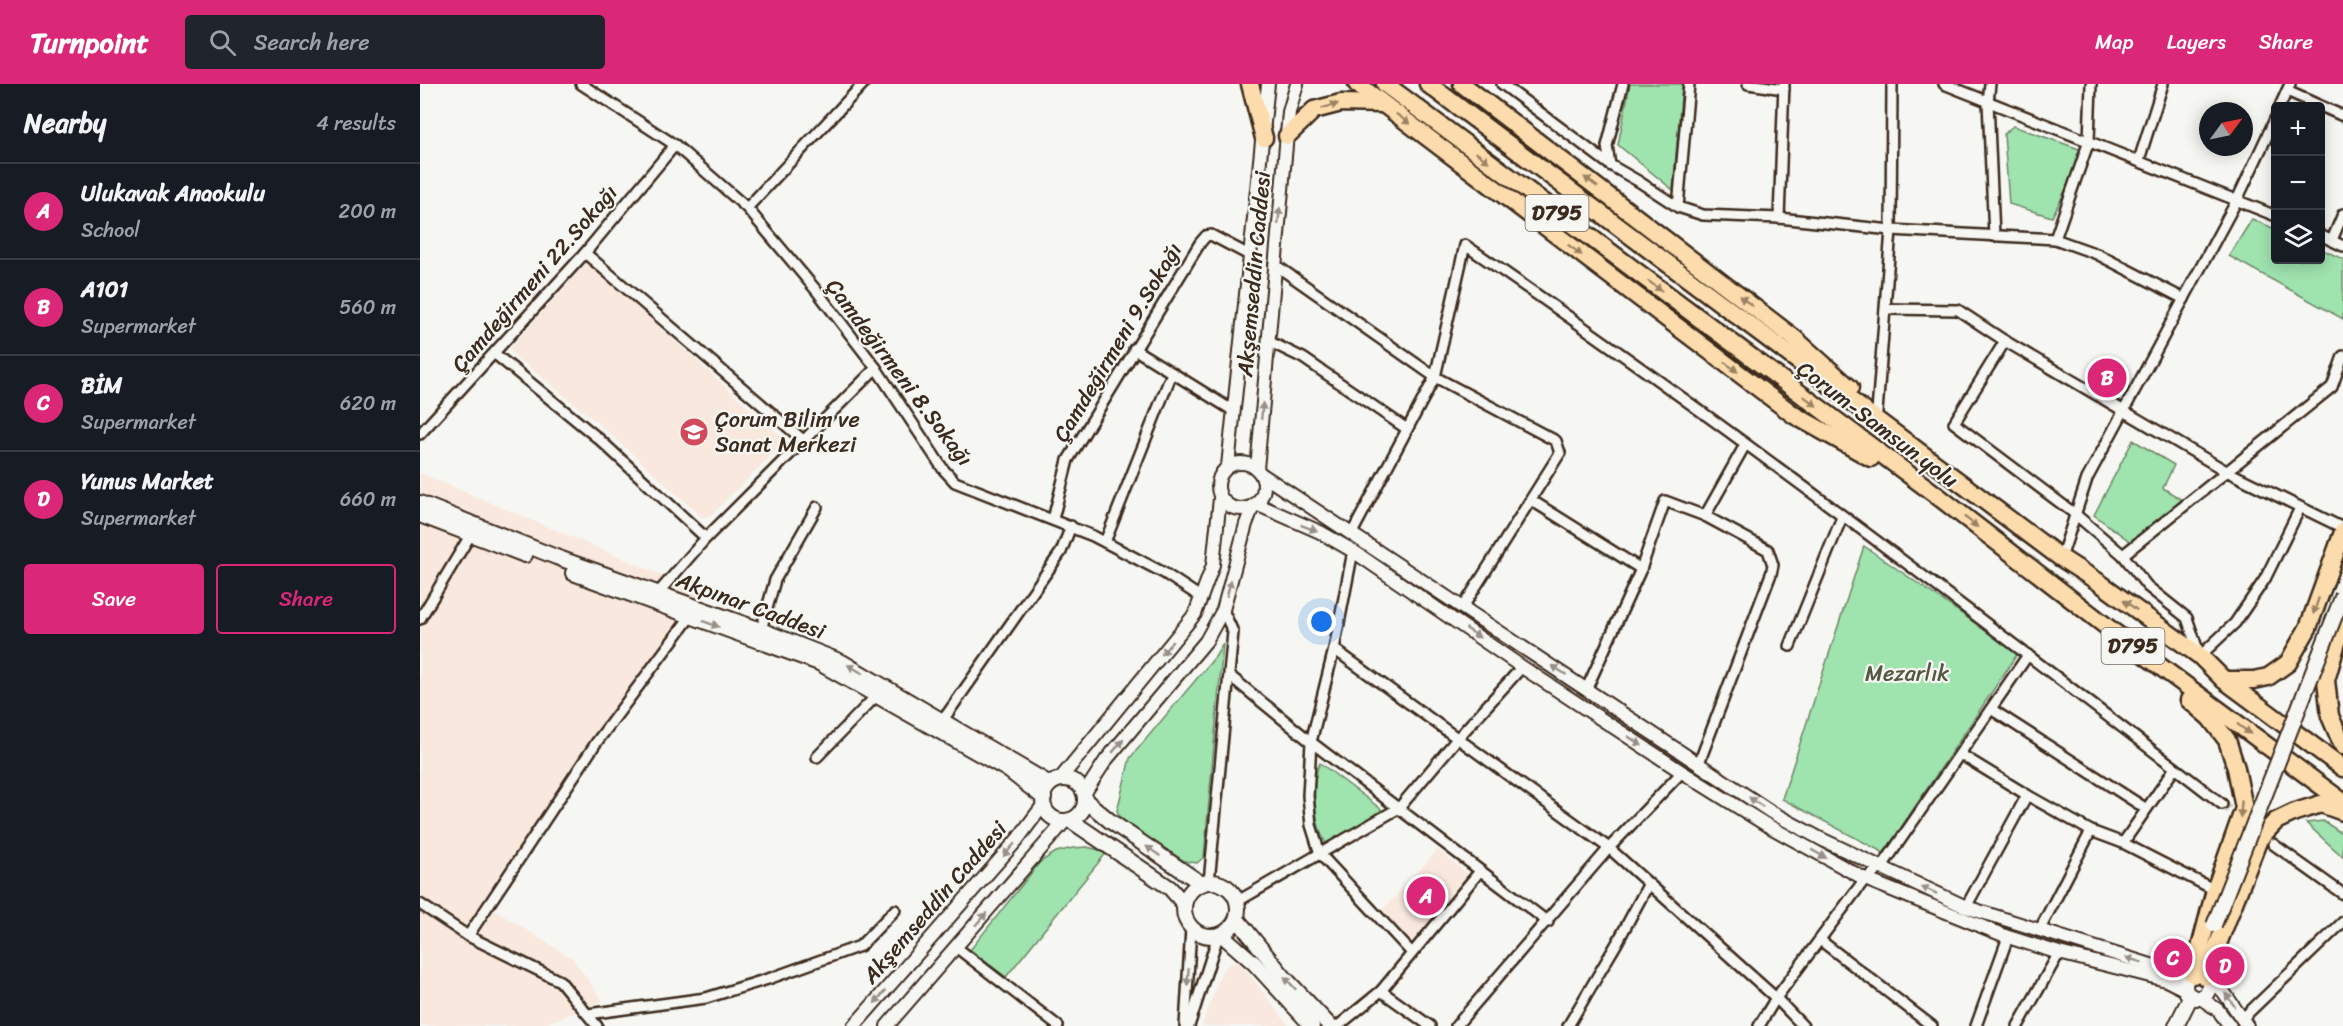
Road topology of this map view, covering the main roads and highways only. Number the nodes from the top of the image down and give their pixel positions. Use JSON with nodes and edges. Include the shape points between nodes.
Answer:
{"nodes":[{"id":1,"x":1250,"y":84,"type":"edge"},
{"id":2,"x":1357,"y":84,"type":"edge"},
{"id":3,"x":1385,"y":84,"type":"edge"},
{"id":4,"x":1428,"y":84,"type":"edge"},
{"id":5,"x":1462,"y":84,"type":"edge"},
{"id":6,"x":1383,"y":104,"type":"junction"},
{"id":7,"x":1287,"y":136,"type":"road end"},
{"id":8,"x":1264,"y":138,"type":"road end"},
{"id":9,"x":1933,"y":462,"type":"junction"},
{"id":10,"x":1925,"y":487,"type":"junction"},
{"id":11,"x":420,"y":503,"type":"edge"},
{"id":12,"x":420,"y":515,"type":"edge"},
{"id":13,"x":2343,"y":530,"type":"edge"},
{"id":14,"x":2343,"y":595,"type":"edge"},
{"id":15,"x":2343,"y":622,"type":"edge"},
{"id":16,"x":2115,"y":633,"type":"junction"},
{"id":17,"x":2224,"y":680,"type":"junction"},
{"id":18,"x":2343,"y":746,"type":"edge"},
{"id":19,"x":2343,"y":768,"type":"edge"},
{"id":20,"x":1055,"y":782,"type":"junction"},
{"id":21,"x":1085,"y":797,"type":"junction"},
{"id":22,"x":1044,"y":801,"type":"junction"},
{"id":23,"x":2343,"y":802,"type":"edge"},
{"id":24,"x":2343,"y":812,"type":"edge"},
{"id":25,"x":1068,"y":820,"type":"junction"},
{"id":26,"x":1205,"y":883,"type":"junction"},
{"id":27,"x":1184,"y":904,"type":"junction"},
{"id":28,"x":1237,"y":919,"type":"junction"},
{"id":29,"x":1220,"y":935,"type":"junction"},
{"id":30,"x":2196,"y":983,"type":"junction"},
{"id":31,"x":1312,"y":1026,"type":"edge"},
{"id":32,"x":1330,"y":1026,"type":"edge"},
{"id":33,"x":2176,"y":1026,"type":"edge"}],
"edges":[{"from":1,"to":8,"type":"highway"},
{"from":2,"to":6,"type":"highway"},
{"from":3,"to":10,"type":"highway","name":"Çorum-Samsun yolu","number":"D795","one_way":true},
{"from":4,"to":9,"type":"highway","name":"Çorum-Samsun yolu","number":"D795"},
{"from":9,"to":5,"type":"highway","one_way":true,"via":[[1794,338]]},
{"from":7,"to":6,"type":"highway","one_way":true,"via":[[1314,110],[1341,102]]},
{"from":6,"to":10,"type":"highway","one_way":true,"via":[[1794,415]]},
{"from":17,"to":9,"type":"highway","name":"Çorum-Samsun yolu","number":"D795","one_way":true,"via":[[2200,656]]},
{"from":10,"to":16,"type":"highway","name":"Çorum-Samsun yolu","number":"D795","one_way":true},
{"from":20,"to":11,"type":"main road","name":"Akpınar Caddesi","one_way":true,"via":[[842,662]]},
{"from":12,"to":22,"type":"main road","name":"Akpınar Caddesi","one_way":true,"via":[[819,663],[1008,770]]},
{"from":13,"to":17,"type":"highway","one_way":true,"via":[[2308,628],[2288,663],[2268,677]]},
{"from":14,"to":30,"type":"main road","bridge":true,"via":[[2214,925]]},
{"from":15,"to":18,"type":"highway","via":[[2326,680],[2330,716]]},
{"from":16,"to":23,"type":"highway","name":"Çorum-Samsun yolu","number":"D795","one_way":true},
{"from":16,"to":30,"type":"highway","one_way":true,"via":[[2210,718],[2227,740],[2236,768],[2244,808],[2215,890]]},
{"from":17,"to":19,"type":"highway","name":"Çorum-Samsun yolu","number":"D795"},
{"from":20,"to":21,"type":"main road","via":[[1072,780]]},
{"from":20,"to":22,"type":"main road"},
{"from":21,"to":25,"type":"main road","via":[[1083,810]]},
{"from":26,"to":21,"type":"main road","one_way":true,"via":[[1110,822]]},
{"from":22,"to":25,"type":"main road","via":[[1054,818]]},
{"from":24,"to":30,"type":"highway","via":[[2321,804],[2295,812],[2276,821],[2259,839]]},
{"from":25,"to":27,"type":"main road","via":[[1170,888]]},
{"from":26,"to":27,"type":"main road","via":[[1194,888]]},
{"from":26,"to":28,"type":"main road","via":[[1227,886],[1238,901]]},
{"from":27,"to":29,"type":"main road","via":[[1191,928],[1203,935]]},
{"from":28,"to":29,"type":"main road"},
{"from":32,"to":28,"type":"main road","one_way":true},
{"from":29,"to":31,"type":"main road","via":[[1254,963]]},
{"from":30,"to":33,"type":"main road"}]}
